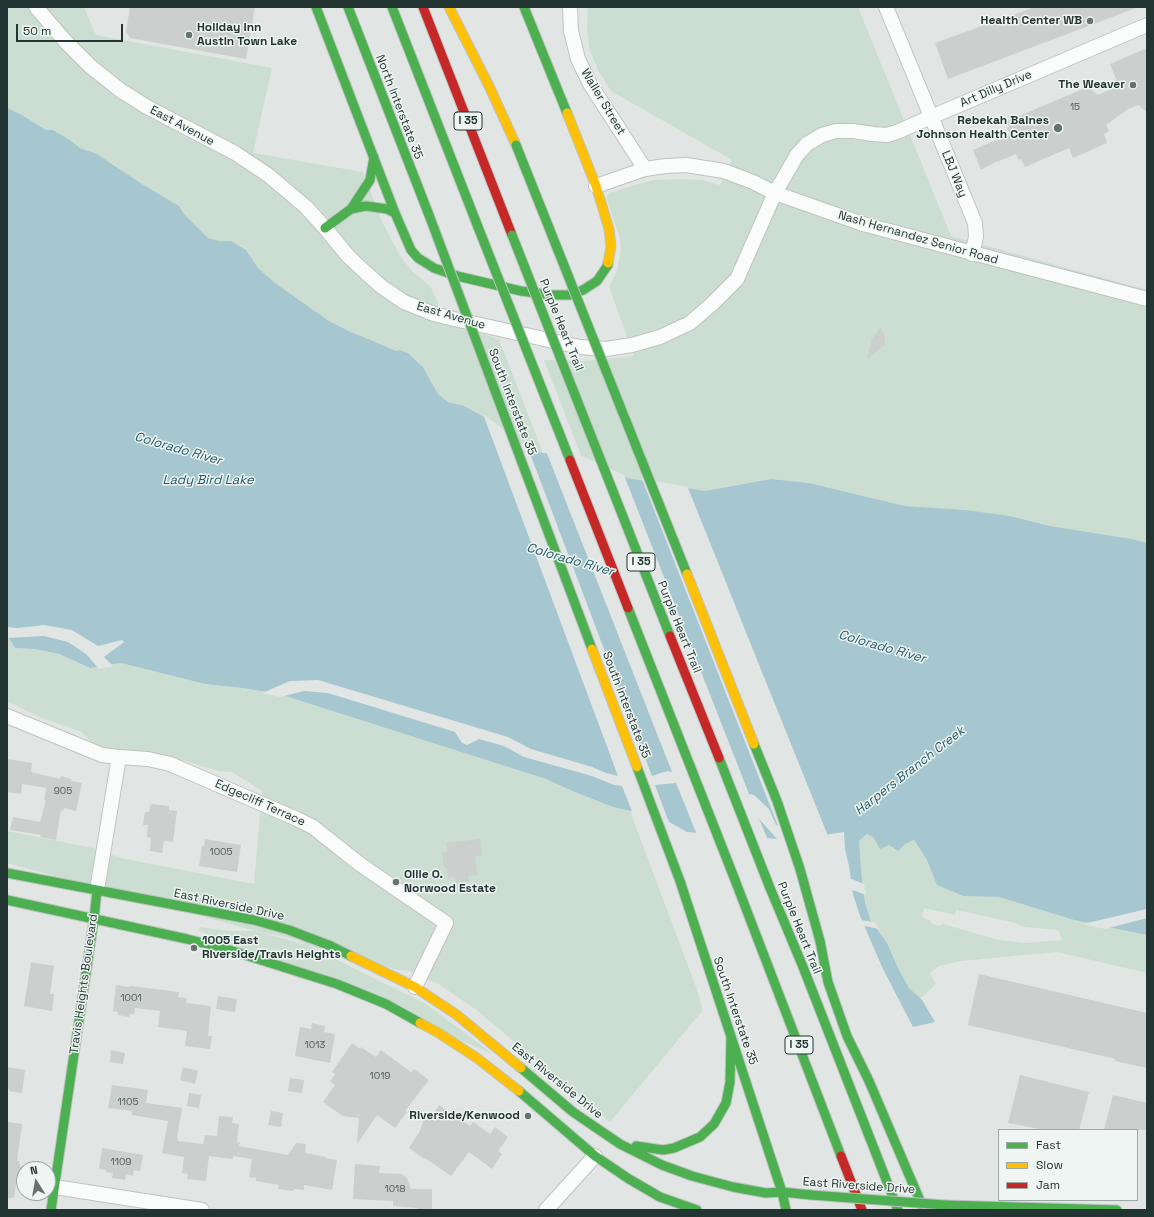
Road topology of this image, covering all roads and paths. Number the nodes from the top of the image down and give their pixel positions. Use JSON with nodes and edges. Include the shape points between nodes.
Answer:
{"nodes":[{"id":1,"x":36,"y":7,"type":"edge"},
{"id":2,"x":316,"y":7,"type":"edge"},
{"id":3,"x":348,"y":7,"type":"edge"},
{"id":4,"x":392,"y":7,"type":"edge"},
{"id":5,"x":423,"y":7,"type":"edge"},
{"id":6,"x":449,"y":7,"type":"edge"},
{"id":7,"x":524,"y":7,"type":"edge"},
{"id":8,"x":570,"y":7,"type":"edge"},
{"id":9,"x":886,"y":7,"type":"edge"},
{"id":10,"x":1147,"y":25,"type":"edge"},
{"id":11,"x":931,"y":117,"type":"junction"},
{"id":12,"x":374,"y":157,"type":"junction"},
{"id":13,"x":645,"y":169,"type":"junction"},
{"id":14,"x":596,"y":186,"type":"junction"},
{"id":15,"x":775,"y":193,"type":"junction"},
{"id":16,"x":351,"y":210,"type":"junction"},
{"id":17,"x":395,"y":213,"type":"junction"},
{"id":18,"x":429,"y":215,"type":"joint"},
{"id":19,"x":326,"y":228,"type":"junction"},
{"id":20,"x":972,"y":254,"type":"junction"},
{"id":21,"x":1147,"y":299,"type":"edge"},
{"id":22,"x":7,"y":716,"type":"edge"},
{"id":23,"x":119,"y":758,"type":"junction"},
{"id":24,"x":7,"y":873,"type":"edge"},
{"id":25,"x":97,"y":890,"type":"junction"},
{"id":26,"x":7,"y":900,"type":"edge"},
{"id":27,"x":94,"y":918,"type":"junction"},
{"id":28,"x":415,"y":987,"type":"junction"},
{"id":29,"x":731,"y":1037,"type":"junction"},
{"id":30,"x":620,"y":1144,"type":"junction"},
{"id":31,"x":595,"y":1156,"type":"junction"},
{"id":32,"x":56,"y":1180,"type":"edge"},
{"id":33,"x":56,"y":1187,"type":"edge"},
{"id":34,"x":782,"y":1192,"type":"junction"},
{"id":35,"x":970,"y":1208,"type":"edge"},
{"id":36,"x":202,"y":1210,"type":"edge"},
{"id":37,"x":546,"y":1210,"type":"edge"},
{"id":38,"x":698,"y":1210,"type":"edge"},
{"id":39,"x":786,"y":1210,"type":"edge"},
{"id":40,"x":862,"y":1210,"type":"edge"},
{"id":41,"x":898,"y":1210,"type":"edge"},
{"id":42,"x":924,"y":1210,"type":"edge"},
{"id":43,"x":1118,"y":1210,"type":"edge"}],
"edges":[{"from":1,"to":19,"type":"street","name":"East Avenue","via":[[90,66],[120,90],[146,107],[251,163],[306,207]]},
{"from":2,"to":12,"type":"main road"},
{"from":3,"to":18,"type":"main road","name":"North Interstate 35"},
{"from":4,"to":40,"type":"main road","number":"I 35","bridge":true,"via":[[736,880]]},
{"from":5,"to":41,"type":"main road","name":"Purple Heart Trail","number":"I 35","bridge":true},
{"from":6,"to":42,"type":"main road","bridge":true,"via":[[516,145],[777,801],[800,869],[836,1008]]},
{"from":7,"to":14,"type":"main road"},
{"from":8,"to":13,"type":"street","name":"Waller Street","via":[[578,59],[590,84]]},
{"from":9,"to":11,"type":"street","name":"LBJ Way"},
{"from":10,"to":11,"type":"street","name":"Art Dilly Drive"},
{"from":11,"to":15,"type":"street","name":"Art Dilly Drive","via":[[887,135],[836,131],[822,135],[807,144],[797,155]]},
{"from":11,"to":20,"type":"street","name":"LBJ Way","via":[[974,223],[976,237]]},
{"from":12,"to":16,"type":"main road","via":[[370,180]]},
{"from":12,"to":17,"type":"main road"},
{"from":13,"to":14,"type":"street","name":"Nash Hernandez Senior Road"},
{"from":13,"to":15,"type":"street","name":"Nash Hernandez Senior Road","via":[[686,165],[724,171]]},
{"from":14,"to":17,"type":"main road","via":[[609,229],[611,246],[608,265],[597,281],[571,295],[521,291],[434,268],[411,250]]},
{"from":15,"to":19,"type":"street","name":"East Avenue","via":[[737,279],[712,304],[690,323],[660,337],[606,349],[580,347],[462,321],[434,314],[404,302],[382,287],[348,256]]},
{"from":15,"to":20,"type":"street","name":"Nash Hernandez Senior Road","via":[[863,224]]},
{"from":16,"to":17,"type":"main road","via":[[366,206],[387,209]]},
{"from":16,"to":19,"type":"main road"},
{"from":18,"to":29,"type":"main road","name":"South Interstate 35","bridge":true,"via":[[680,881]]},
{"from":20,"to":21,"type":"street","name":"Nash Hernandez Senior Road"},
{"from":22,"to":23,"type":"street","name":"Edgecliff Terrace","via":[[94,752]]},
{"from":23,"to":25,"type":"street","name":"Travis Heights Boulevard"},
{"from":23,"to":28,"type":"street","name":"Edgecliff Terrace","via":[[148,759],[170,764],[305,823],[446,923]]},
{"from":24,"to":25,"type":"main road","name":"East Riverside Drive"},
{"from":25,"to":27,"type":"main road","name":"Travis Heights Boulevard"},
{"from":25,"to":28,"type":"main road","name":"East Riverside Drive","via":[[254,920],[289,930],[331,946]]},
{"from":26,"to":27,"type":"main road"},
{"from":27,"to":31,"type":"main road","via":[[223,948],[337,984],[386,1004],[477,1058],[531,1100]]},
{"from":27,"to":32,"type":"main road","name":"Travis Heights Boulevard"},
{"from":28,"to":30,"type":"main road","name":"East Riverside Drive","via":[[457,1016],[573,1112]]},
{"from":29,"to":30,"type":"main road","via":[[730,1082],[726,1103],[714,1124],[700,1137],[674,1148],[663,1150]]},
{"from":29,"to":34,"type":"main road","name":"South Interstate 35"},
{"from":30,"to":34,"type":"main road","name":"East Riverside Drive","via":[[662,1165],[692,1176],[766,1193]]},
{"from":31,"to":37,"type":"street"},
{"from":31,"to":38,"type":"main road","via":[[660,1197]]},
{"from":33,"to":36,"type":"street"},
{"from":34,"to":35,"type":"main road","name":"East Riverside Drive","bridge":true},
{"from":34,"to":39,"type":"main road","name":"South Interstate 35"},
{"from":35,"to":43,"type":"main road","name":"East Riverside Drive"}]}
